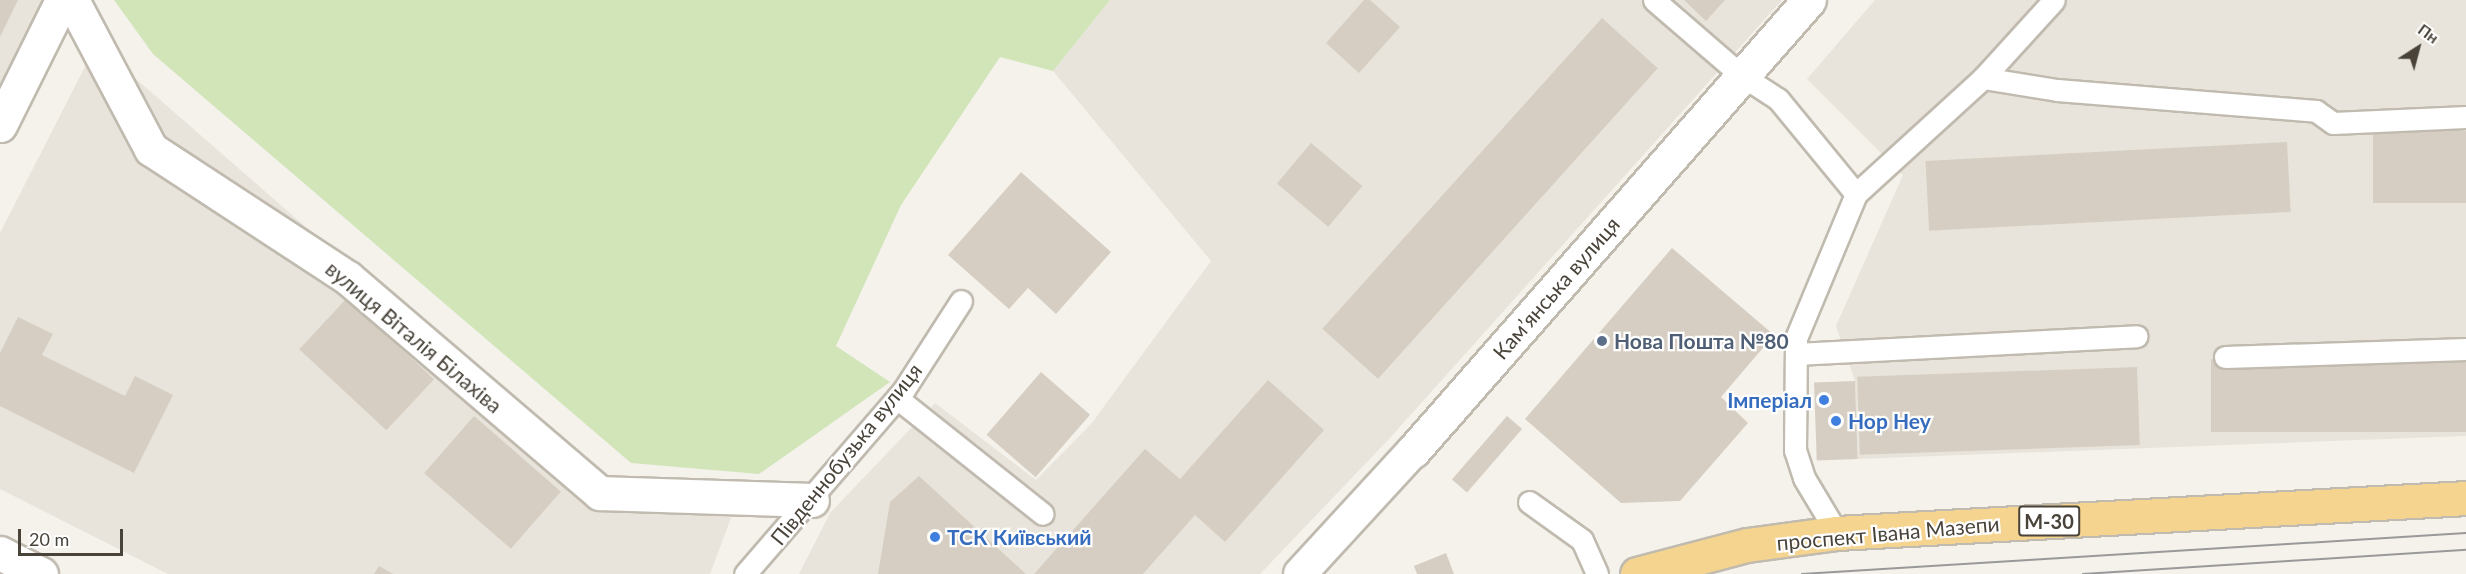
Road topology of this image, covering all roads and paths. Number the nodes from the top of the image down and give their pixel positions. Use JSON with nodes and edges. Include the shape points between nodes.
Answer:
{"nodes":[{"id":1,"x":62,"y":0,"type":"edge"},
{"id":2,"x":72,"y":0,"type":"edge"},
{"id":3,"x":1654,"y":0,"type":"edge"},
{"id":4,"x":1809,"y":0,"type":"edge"},
{"id":5,"x":2054,"y":0,"type":"edge"},
{"id":6,"x":1741,"y":75,"type":"junction"},
{"id":7,"x":1983,"y":78,"type":"junction"},
{"id":8,"x":2466,"y":117,"type":"edge"},
{"id":9,"x":0,"y":125,"type":"edge"},
{"id":10,"x":1856,"y":194,"type":"junction"},
{"id":11,"x":961,"y":301,"type":"dead end"},
{"id":12,"x":2137,"y":336,"type":"dead end"},
{"id":13,"x":2466,"y":349,"type":"edge"},
{"id":14,"x":1796,"y":354,"type":"junction"},
{"id":15,"x":2225,"y":357,"type":"dead end"},
{"id":16,"x":897,"y":398,"type":"junction"},
{"id":17,"x":1413,"y":451,"type":"joint"},
{"id":18,"x":2466,"y":498,"type":"edge"},
{"id":19,"x":812,"y":500,"type":"junction"},
{"id":20,"x":1529,"y":502,"type":"dead end"},
{"id":21,"x":1043,"y":514,"type":"dead end"},
{"id":22,"x":1837,"y":533,"type":"junction"},
{"id":23,"x":0,"y":553,"type":"edge"},
{"id":24,"x":41,"y":574,"type":"edge"},
{"id":25,"x":746,"y":574,"type":"edge"},
{"id":26,"x":1300,"y":574,"type":"edge"},
{"id":27,"x":1597,"y":574,"type":"edge"},
{"id":28,"x":1637,"y":574,"type":"edge"}],
"edges":[{"from":1,"to":9,"type":"street"},
{"from":2,"to":19,"type":"street","name":"вулиця Віталія Білахіва","via":[[152,149],[348,278],[600,493]]},
{"from":3,"to":6,"type":"lane"},
{"from":4,"to":6,"type":"street","name":"Камʼянська вулиця"},
{"from":5,"to":7,"type":"lane"},
{"from":6,"to":10,"type":"lane","via":[[1778,99]]},
{"from":6,"to":17,"type":"street","name":"Камʼянська вулиця"},
{"from":7,"to":8,"type":"lane","via":[[2056,90],[2316,111],[2333,123]]},
{"from":7,"to":10,"type":"lane"},
{"from":10,"to":14,"type":"lane","via":[[1796,338]]},
{"from":11,"to":16,"type":"lane","name":"Південнобузька вулиця"},
{"from":12,"to":14,"type":"lane"},
{"from":13,"to":15,"type":"lane"},
{"from":14,"to":22,"type":"lane","via":[[1795,450],[1804,478]]},
{"from":16,"to":19,"type":"lane","name":"Південнобузька вулиця"},
{"from":16,"to":21,"type":"lane"},
{"from":17,"to":26,"type":"street","name":"Камʼянська вулиця"},
{"from":18,"to":22,"type":"highway","name":"проспект Івана Мазепи","number":"М-30"},
{"from":19,"to":25,"type":"lane","name":"Південнобузька вулиця"},
{"from":20,"to":27,"type":"lane","via":[[1582,540]]},
{"from":22,"to":28,"type":"highway","name":"проспект Івана Мазепи","number":"М-30","via":[[1748,545]]},
{"from":23,"to":24,"type":"street"}]}
